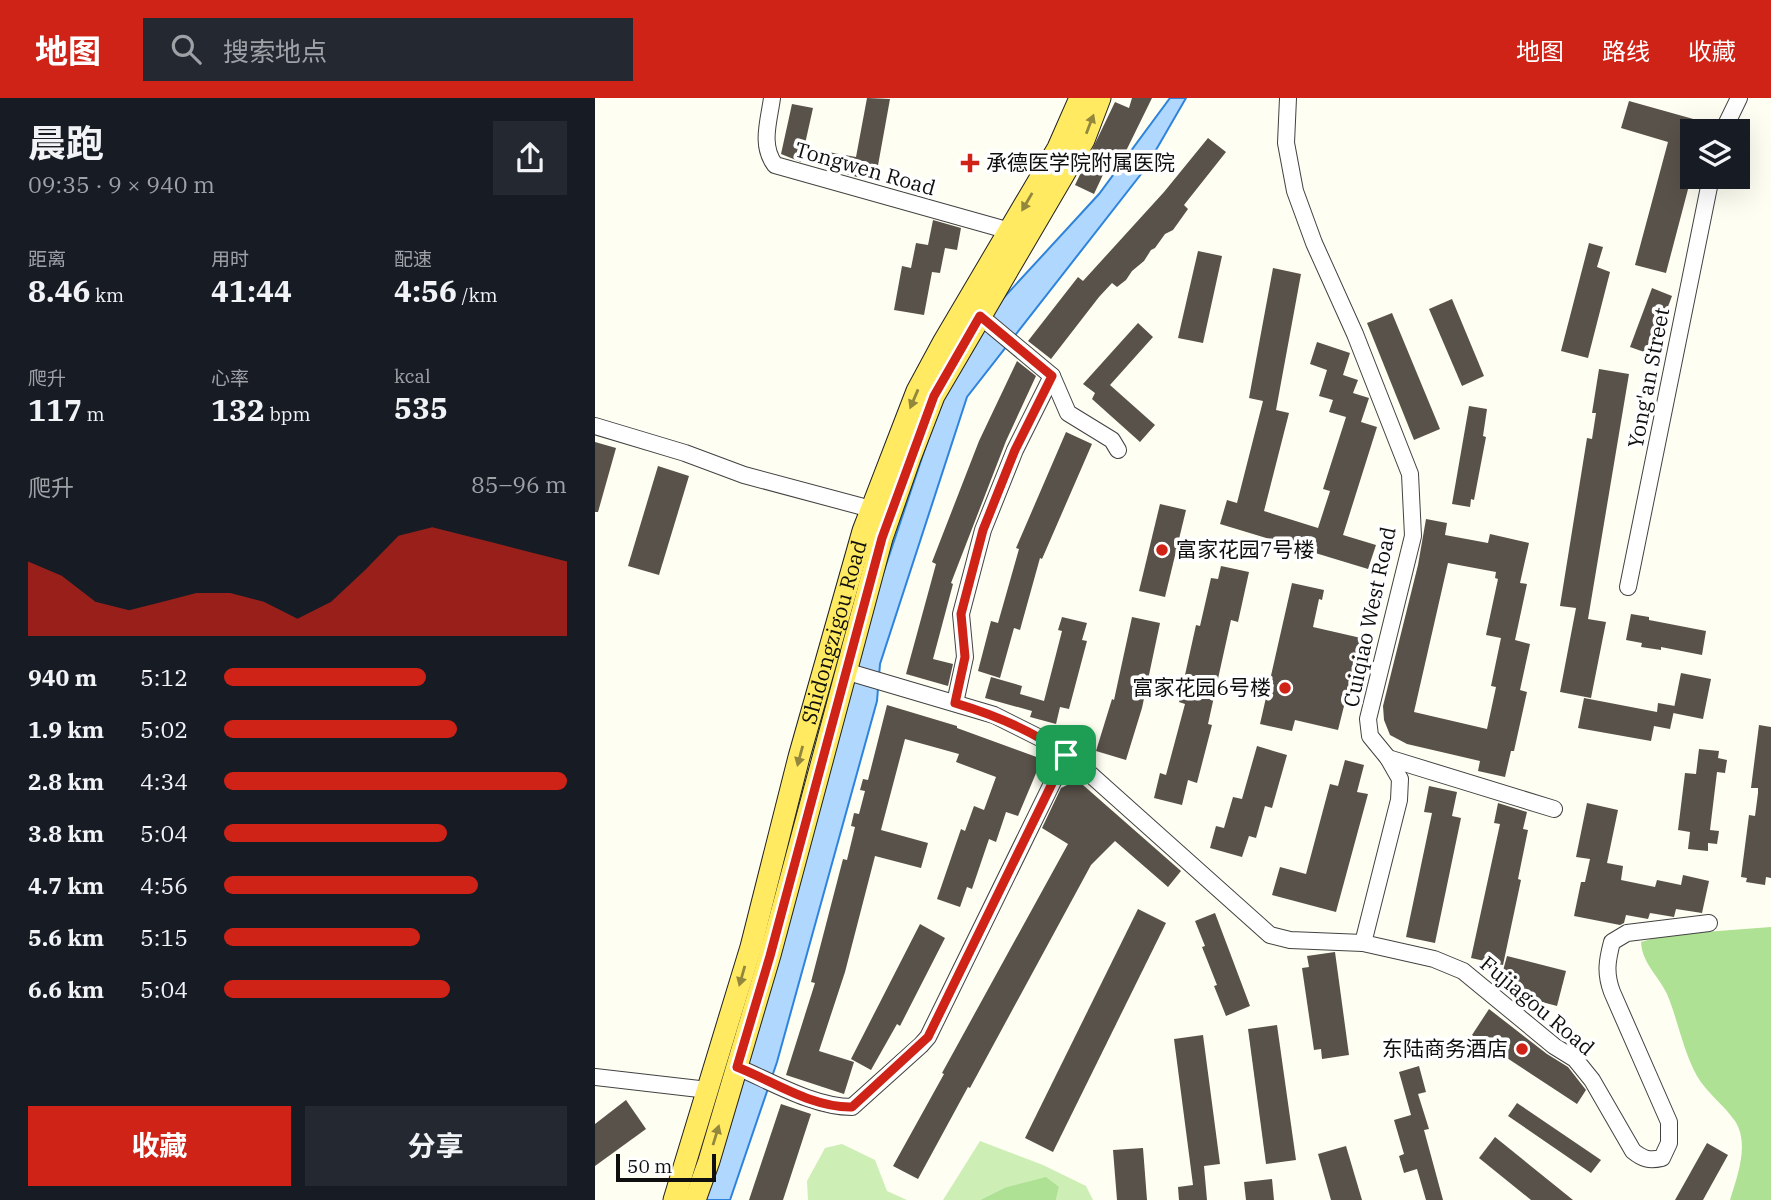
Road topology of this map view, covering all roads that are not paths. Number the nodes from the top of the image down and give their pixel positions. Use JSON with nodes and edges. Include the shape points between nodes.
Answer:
{"nodes":[{"id":1,"x":772,"y":98,"type":"edge"},
{"id":2,"x":1080,"y":98,"type":"edge"},
{"id":3,"x":1100,"y":98,"type":"edge"},
{"id":4,"x":1289,"y":98,"type":"edge"},
{"id":5,"x":1739,"y":98,"type":"edge"},
{"id":6,"x":1729,"y":119,"type":"edge"},
{"id":7,"x":1709,"y":189,"type":"edge"},
{"id":8,"x":1010,"y":231,"type":"junction"},
{"id":9,"x":983,"y":318,"type":"junction"},
{"id":10,"x":1052,"y":376,"type":"junction"},
{"id":11,"x":595,"y":426,"type":"edge"},
{"id":12,"x":1118,"y":450,"type":"dead end"},
{"id":13,"x":871,"y":509,"type":"junction"},
{"id":14,"x":1628,"y":587,"type":"dead end"},
{"id":15,"x":848,"y":671,"type":"junction"},
{"id":16,"x":955,"y":703,"type":"junction"},
{"id":17,"x":1066,"y":755,"type":"junction"},
{"id":18,"x":1388,"y":758,"type":"junction"},
{"id":19,"x":1554,"y":809,"type":"dead end"},
{"id":20,"x":1709,"y":923,"type":"dead end"},
{"id":21,"x":1363,"y":943,"type":"junction"},
{"id":22,"x":739,"y":1068,"type":"junction"},
{"id":23,"x":595,"y":1076,"type":"edge"},
{"id":24,"x":708,"y":1090,"type":"junction"},
{"id":25,"x":674,"y":1200,"type":"edge"},
{"id":26,"x":695,"y":1200,"type":"edge"}],
"edges":[{"from":1,"to":8,"type":"street","name":"Tongwen Road","via":[[766,142],[775,164]]},
{"from":2,"to":8,"type":"main road","name":"Shidongzigou Road","one_way":true,"via":[[1058,148]]},
{"from":9,"to":3,"type":"main road","name":"Shidongzigou Road","one_way":true,"via":[[1084,140]]},
{"from":4,"to":18,"type":"street","name":"Cuiqiao West Road","via":[[1286,143],[1295,191],[1411,474],[1413,536],[1368,719],[1370,736]]},
{"from":5,"to":6,"type":"street"},
{"from":7,"to":14,"type":"street","name":"Yong'an Street"},
{"from":8,"to":13,"type":"main road","name":"Shidongzigou Road","one_way":true,"via":[[917,391]]},
{"from":9,"to":10,"type":"street"},
{"from":9,"to":15,"type":"main road","name":"Shidongzigou Road","via":[[934,396],[914,447],[882,538]]},
{"from":10,"to":12,"type":"street","via":[[1068,413],[1112,440]]},
{"from":10,"to":16,"type":"street","via":[[1015,450],[983,530],[961,614],[965,657]]},
{"from":11,"to":13,"type":"street","via":[[744,475]]},
{"from":13,"to":24,"type":"main road","name":"Shidongzigou Road","one_way":true},
{"from":15,"to":16,"type":"street","name":"Fujiagou Road"},
{"from":15,"to":22,"type":"main road","name":"Shidongzigou Road"},
{"from":16,"to":17,"type":"street","name":"Fujiagou Road","via":[[994,715]]},
{"from":17,"to":21,"type":"street","name":"Fujiagou Road","via":[[1270,935]]},
{"from":17,"to":22,"type":"street","via":[[928,1037],[852,1107],[821,1103]]},
{"from":18,"to":19,"type":"street"},
{"from":18,"to":21,"type":"street","name":"Cuiqiao West Road","via":[[1400,779],[1399,800]]},
{"from":20,"to":21,"type":"street","name":"Fujiagou Road","via":[[1627,933],[1612,943],[1606,962],[1612,992],[1669,1122],[1669,1143],[1662,1158],[1651,1161],[1633,1151],[1592,1080],[1574,1059],[1463,971],[1434,959]]},
{"from":26,"to":22,"type":"main road","name":"Shidongzigou Road","one_way":true},
{"from":23,"to":24,"type":"street"},
{"from":24,"to":25,"type":"main road","name":"Shidongzigou Road"}]}
